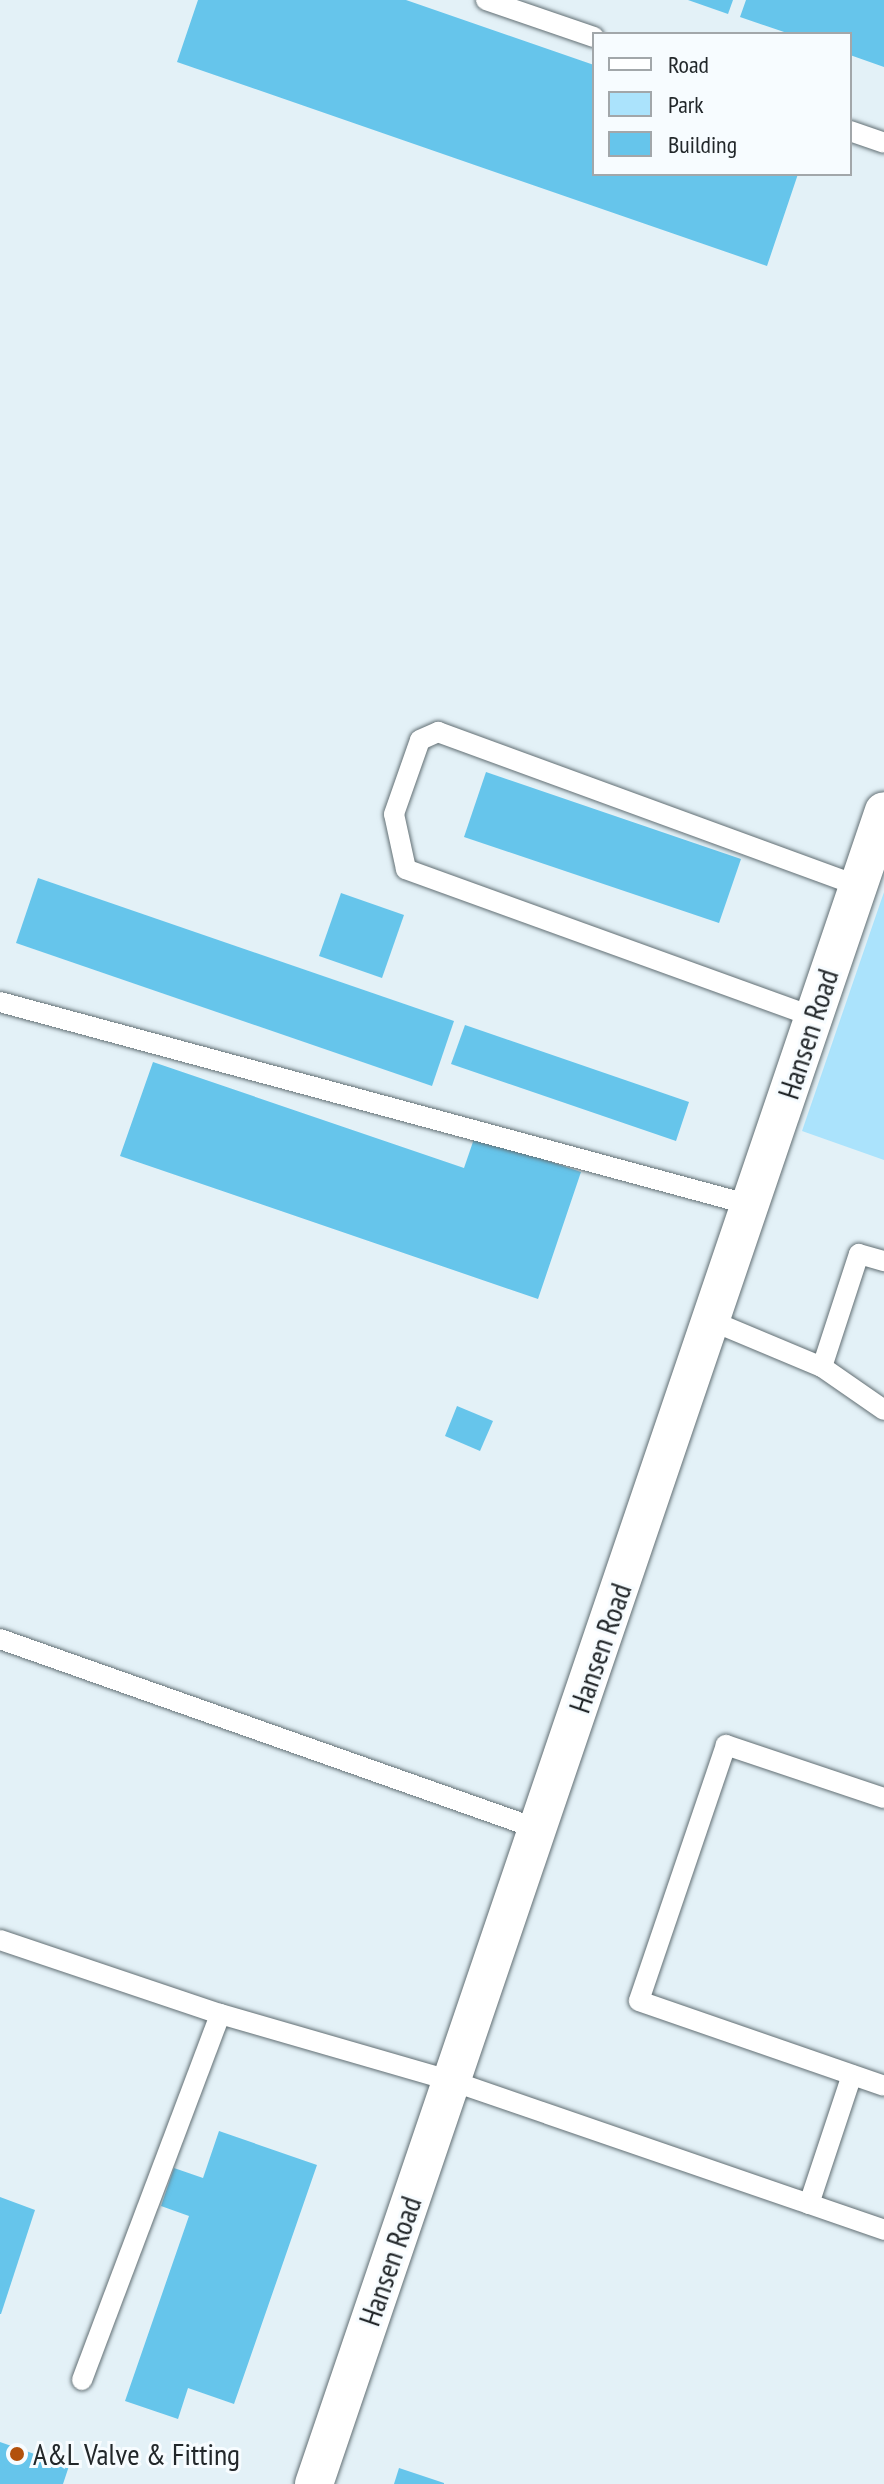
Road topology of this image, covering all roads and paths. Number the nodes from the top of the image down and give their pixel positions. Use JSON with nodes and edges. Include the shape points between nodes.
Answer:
{"nodes":[{"id":1,"x":486,"y":0,"type":"edge"},
{"id":2,"x":592,"y":36,"type":"edge"},
{"id":3,"x":852,"y":132,"type":"edge"},
{"id":4,"x":884,"y":143,"type":"edge"},
{"id":5,"x":884,"y":811,"type":"edge"},
{"id":6,"x":858,"y":886,"type":"junction"},
{"id":7,"x":0,"y":1002,"type":"edge"},
{"id":8,"x":814,"y":1017,"type":"junction"},
{"id":9,"x":751,"y":1205,"type":"junction"},
{"id":10,"x":884,"y":1261,"type":"edge"},
{"id":11,"x":712,"y":1321,"type":"junction"},
{"id":12,"x":822,"y":1367,"type":"junction"},
{"id":13,"x":884,"y":1410,"type":"edge"},
{"id":14,"x":0,"y":1639,"type":"edge"},
{"id":15,"x":884,"y":1798,"type":"edge"},
{"id":16,"x":538,"y":1829,"type":"junction"},
{"id":17,"x":0,"y":1940,"type":"edge"},
{"id":18,"x":220,"y":2014,"type":"junction"},
{"id":19,"x":852,"y":2075,"type":"junction"},
{"id":20,"x":452,"y":2081,"type":"junction"},
{"id":21,"x":884,"y":2086,"type":"edge"},
{"id":22,"x":809,"y":2204,"type":"junction"},
{"id":23,"x":884,"y":2230,"type":"edge"},
{"id":24,"x":82,"y":2380,"type":"dead end"},
{"id":25,"x":314,"y":2484,"type":"edge"}],
"edges":[{"from":1,"to":2,"type":"lane"},
{"from":3,"to":4,"type":"lane"},
{"from":5,"to":6,"type":"street","name":"Hansen Road"},
{"from":6,"to":8,"type":"street","name":"Hansen Road"},
{"from":6,"to":8,"type":"lane","via":[[438,732],[420,740],[394,814],[406,869]]},
{"from":7,"to":9,"type":"lane"},
{"from":8,"to":9,"type":"street","name":"Hansen Road"},
{"from":9,"to":11,"type":"street","name":"Hansen Road"},
{"from":10,"to":12,"type":"lane","via":[[859,1254]]},
{"from":11,"to":12,"type":"lane"},
{"from":11,"to":16,"type":"street","name":"Hansen Road"},
{"from":12,"to":13,"type":"lane"},
{"from":14,"to":16,"type":"lane"},
{"from":15,"to":19,"type":"lane","via":[[726,1745],[639,2001]]},
{"from":16,"to":20,"type":"street","name":"Hansen Road"},
{"from":17,"to":18,"type":"lane"},
{"from":18,"to":20,"type":"lane"},
{"from":18,"to":24,"type":"lane"},
{"from":19,"to":21,"type":"lane"},
{"from":19,"to":22,"type":"lane"},
{"from":20,"to":22,"type":"lane"},
{"from":20,"to":25,"type":"street","name":"Hansen Road"},
{"from":22,"to":23,"type":"lane"}]}
